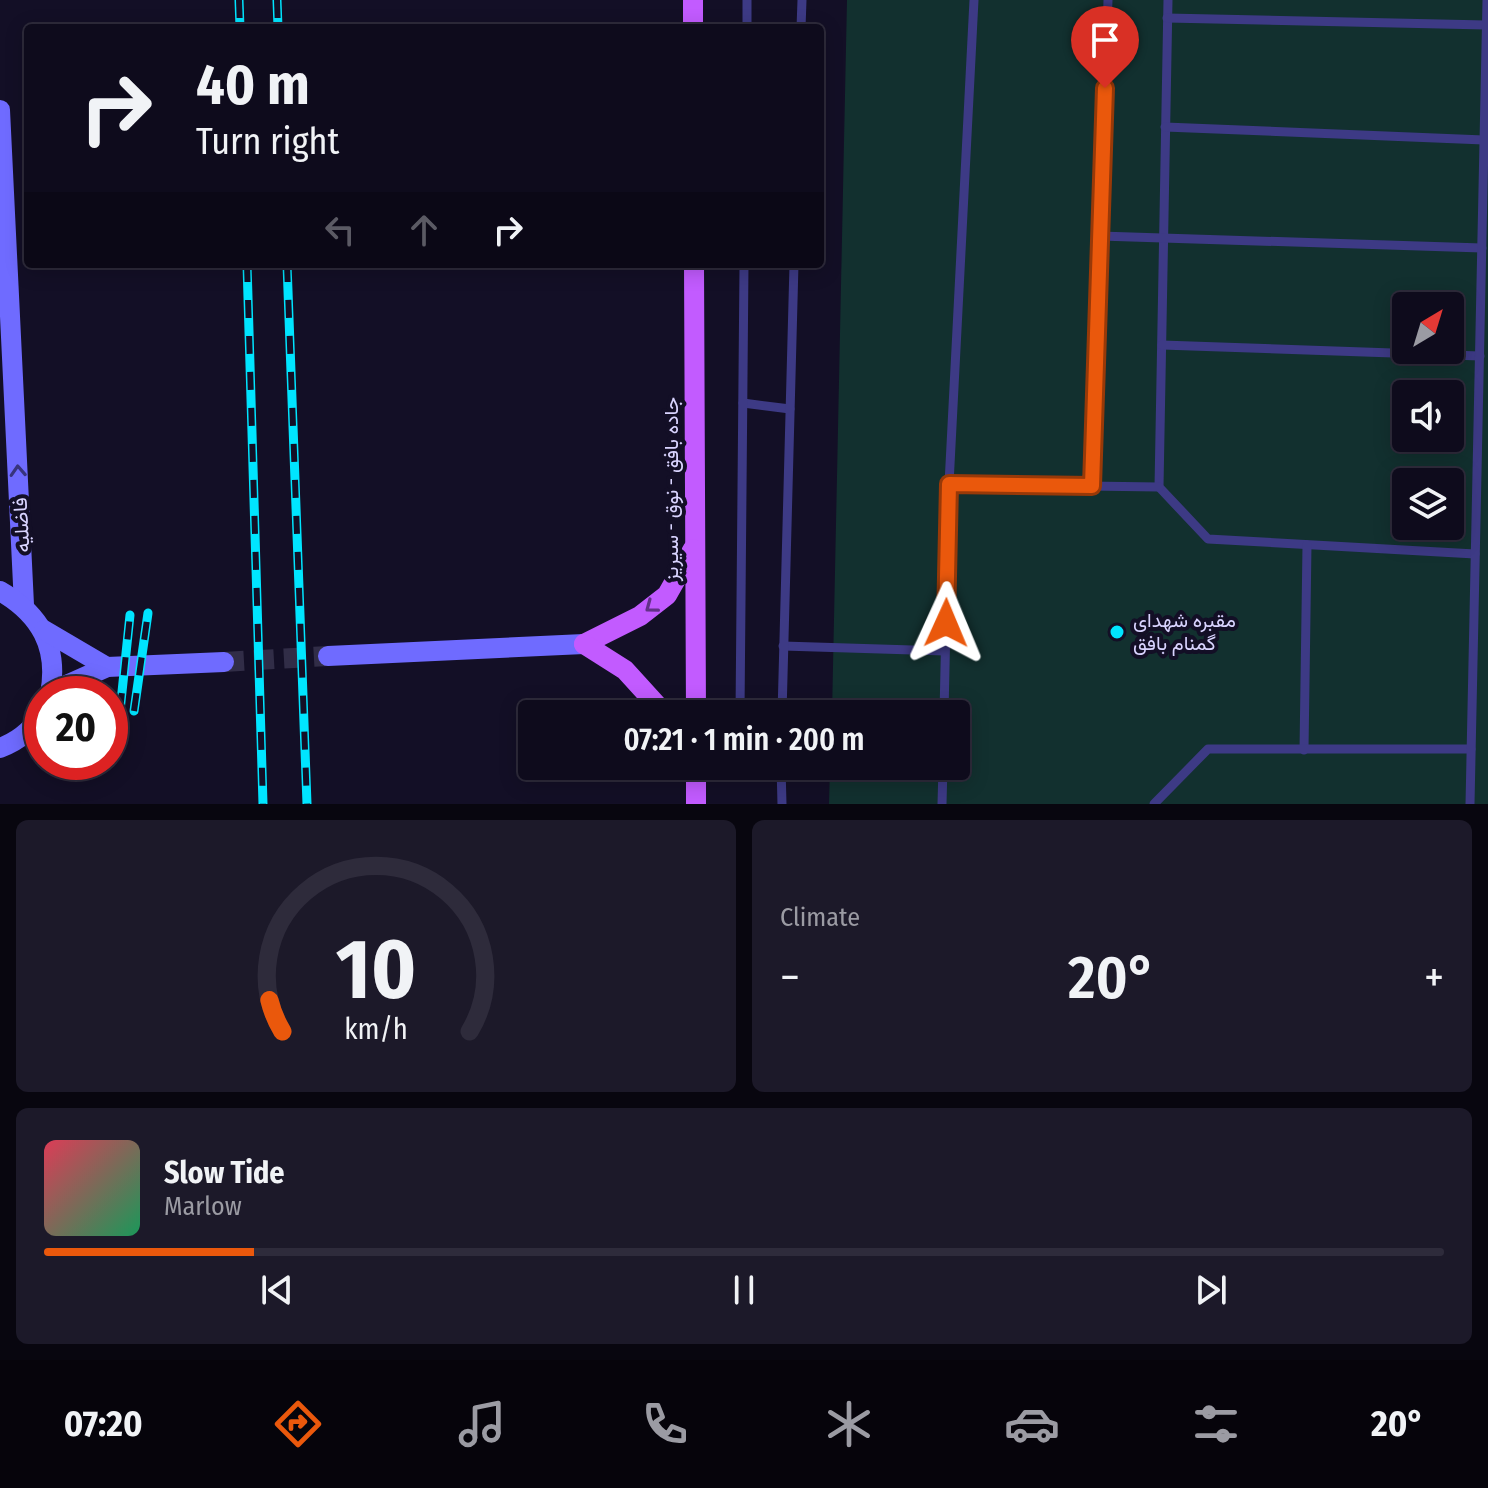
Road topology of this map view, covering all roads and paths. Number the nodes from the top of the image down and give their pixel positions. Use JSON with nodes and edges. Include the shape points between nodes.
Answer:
{"nodes":[{"id":1,"x":693,"y":0,"type":"edge"},
{"id":2,"x":747,"y":0,"type":"edge"},
{"id":3,"x":802,"y":0,"type":"edge"},
{"id":4,"x":974,"y":0,"type":"edge"},
{"id":5,"x":1108,"y":0,"type":"edge"},
{"id":6,"x":1168,"y":0,"type":"edge"},
{"id":7,"x":1487,"y":0,"type":"edge"},
{"id":8,"x":1167,"y":18,"type":"junction"},
{"id":9,"x":693,"y":24,"type":"edge"},
{"id":10,"x":747,"y":24,"type":"edge"},
{"id":11,"x":801,"y":24,"type":"edge"},
{"id":12,"x":1486,"y":25,"type":"edge"},
{"id":13,"x":0,"y":110,"type":"edge"},
{"id":14,"x":1165,"y":127,"type":"junction"},
{"id":15,"x":1484,"y":140,"type":"junction"},
{"id":16,"x":1100,"y":236,"type":"junction"},
{"id":17,"x":1163,"y":239,"type":"junction"},
{"id":18,"x":1482,"y":248,"type":"junction"},
{"id":19,"x":694,"y":268,"type":"edge"},
{"id":20,"x":744,"y":268,"type":"edge"},
{"id":21,"x":794,"y":268,"type":"edge"},
{"id":22,"x":1162,"y":345,"type":"junction"},
{"id":23,"x":1480,"y":356,"type":"junction"},
{"id":24,"x":743,"y":403,"type":"junction"},
{"id":25,"x":790,"y":409,"type":"junction"},
{"id":26,"x":949,"y":484,"type":"junction"},
{"id":27,"x":1092,"y":486,"type":"junction"},
{"id":28,"x":1159,"y":487,"type":"junction"},
{"id":29,"x":695,"y":545,"type":"junction"},
{"id":30,"x":1307,"y":545,"type":"junction"},
{"id":31,"x":1475,"y":554,"type":"junction"},
{"id":32,"x":0,"y":591,"type":"edge"},
{"id":33,"x":24,"y":605,"type":"junction"},
{"id":34,"x":44,"y":630,"type":"junction"},
{"id":35,"x":584,"y":644,"type":"junction"},
{"id":36,"x":783,"y":646,"type":"junction"},
{"id":37,"x":945,"y":651,"type":"junction"},
{"id":38,"x":328,"y":656,"type":"tunnel mouth"},
{"id":39,"x":224,"y":662,"type":"tunnel mouth"},
{"id":40,"x":107,"y":667,"type":"junction"},
{"id":41,"x":52,"y":676,"type":"edge"},
{"id":42,"x":88,"y":676,"type":"edge"},
{"id":43,"x":652,"y":700,"type":"edge"},
{"id":44,"x":696,"y":700,"type":"edge"},
{"id":45,"x":740,"y":700,"type":"edge"},
{"id":46,"x":782,"y":700,"type":"edge"},
{"id":47,"x":944,"y":700,"type":"edge"},
{"id":48,"x":24,"y":733,"type":"edge"},
{"id":49,"x":0,"y":748,"type":"edge"},
{"id":50,"x":1471,"y":749,"type":"junction"},
{"id":51,"x":1304,"y":750,"type":"junction"},
{"id":52,"x":690,"y":780,"type":"edge"},
{"id":53,"x":696,"y":780,"type":"edge"},
{"id":54,"x":781,"y":780,"type":"edge"},
{"id":55,"x":943,"y":780,"type":"edge"},
{"id":56,"x":696,"y":802,"type":"edge"},
{"id":57,"x":782,"y":804,"type":"edge"},
{"id":58,"x":942,"y":804,"type":"edge"},
{"id":59,"x":1154,"y":804,"type":"edge"},
{"id":60,"x":1470,"y":804,"type":"edge"}],
"edges":[{"from":1,"to":9,"type":"main road"},
{"from":2,"to":10,"type":"lane"},
{"from":3,"to":11,"type":"lane"},
{"from":4,"to":26,"type":"lane"},
{"from":5,"to":16,"type":"lane"},
{"from":6,"to":8,"type":"lane"},
{"from":7,"to":12,"type":"lane"},
{"from":8,"to":12,"type":"lane"},
{"from":8,"to":14,"type":"lane"},
{"from":12,"to":15,"type":"lane"},
{"from":33,"to":13,"type":"street","name":"فاضلیه","one_way":true},
{"from":14,"to":15,"type":"lane"},
{"from":14,"to":17,"type":"lane"},
{"from":15,"to":18,"type":"lane"},
{"from":16,"to":17,"type":"lane"},
{"from":16,"to":27,"type":"lane"},
{"from":17,"to":18,"type":"lane"},
{"from":17,"to":22,"type":"lane"},
{"from":18,"to":23,"type":"lane"},
{"from":19,"to":29,"type":"main road","name":"جاده بافق - نوق - سیریز"},
{"from":20,"to":24,"type":"lane"},
{"from":21,"to":25,"type":"lane"},
{"from":22,"to":23,"type":"lane"},
{"from":22,"to":28,"type":"lane"},
{"from":23,"to":31,"type":"lane"},
{"from":24,"to":25,"type":"lane"},
{"from":24,"to":45,"type":"lane"},
{"from":25,"to":36,"type":"lane"},
{"from":26,"to":27,"type":"lane"},
{"from":26,"to":37,"type":"lane"},
{"from":27,"to":28,"type":"lane"},
{"from":28,"to":30,"type":"lane","via":[[1208,539]]},
{"from":29,"to":35,"type":"main road","one_way":true,"via":[[667,595],[640,616]]},
{"from":29,"to":44,"type":"main road","name":"جاده بافق - نوق - سیریز"},
{"from":30,"to":31,"type":"lane"},
{"from":30,"to":51,"type":"lane"},
{"from":31,"to":50,"type":"lane"},
{"from":32,"to":33,"type":"street"},
{"from":33,"to":34,"type":"street"},
{"from":34,"to":40,"type":"street"},
{"from":34,"to":41,"type":"street"},
{"from":35,"to":38,"type":"street"},
{"from":35,"to":43,"type":"main road","via":[[625,670]]},
{"from":36,"to":37,"type":"lane"},
{"from":36,"to":46,"type":"lane"},
{"from":37,"to":47,"type":"lane"},
{"from":39,"to":40,"type":"street"},
{"from":40,"to":42,"type":"street"},
{"from":48,"to":49,"type":"street"},
{"from":50,"to":51,"type":"lane"},
{"from":50,"to":60,"type":"lane"},
{"from":51,"to":59,"type":"lane","via":[[1208,749]]},
{"from":52,"to":56,"type":"main road"},
{"from":53,"to":56,"type":"main road"},
{"from":54,"to":57,"type":"lane"},
{"from":55,"to":58,"type":"lane"}]}
